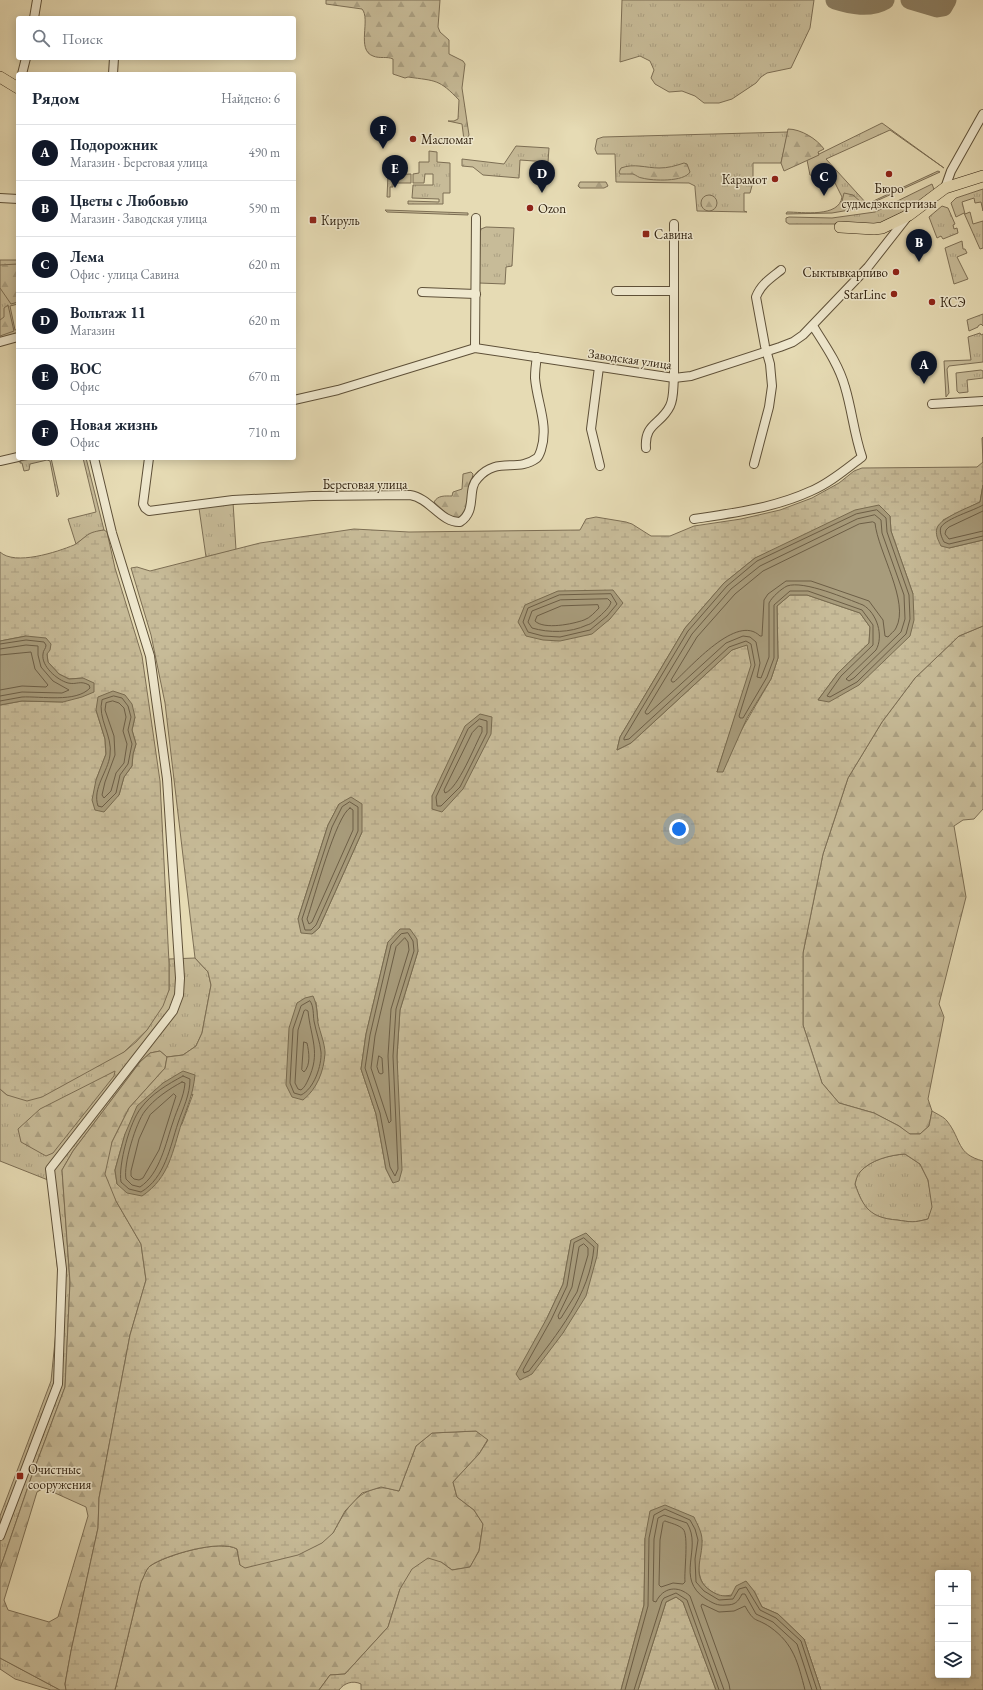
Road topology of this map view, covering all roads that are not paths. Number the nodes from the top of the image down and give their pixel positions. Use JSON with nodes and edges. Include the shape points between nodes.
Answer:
{"nodes":[{"id":1,"x":37,"y":0,"type":"edge"},
{"id":2,"x":34,"y":16,"type":"edge"},
{"id":3,"x":26,"y":60,"type":"edge"},
{"id":4,"x":114,"y":60,"type":"edge"},
{"id":5,"x":22,"y":72,"type":"edge"},
{"id":6,"x":113,"y":72,"type":"edge"},
{"id":7,"x":0,"y":78,"type":"edge"},
{"id":8,"x":16,"y":87,"type":"edge"},
{"id":9,"x":983,"y":114,"type":"edge"},
{"id":10,"x":983,"y":176,"type":"edge"},
{"id":11,"x":945,"y":188,"type":"junction"},
{"id":12,"x":0,"y":198,"type":"edge"},
{"id":13,"x":16,"y":199,"type":"edge"},
{"id":14,"x":909,"y":215,"type":"junction"},
{"id":15,"x":476,"y":218,"type":"dead end"},
{"id":16,"x":674,"y":224,"type":"dead end"},
{"id":17,"x":840,"y":227,"type":"dead end"},
{"id":18,"x":781,"y":270,"type":"dead end"},
{"id":19,"x":616,"y":290,"type":"dead end"},
{"id":20,"x":674,"y":291,"type":"junction"},
{"id":21,"x":422,"y":292,"type":"dead end"},
{"id":22,"x":476,"y":294,"type":"junction"},
{"id":23,"x":813,"y":326,"type":"junction"},
{"id":24,"x":16,"y":338,"type":"edge"},
{"id":25,"x":0,"y":342,"type":"edge"},
{"id":26,"x":475,"y":348,"type":"junction"},
{"id":27,"x":767,"y":351,"type":"junction"},
{"id":28,"x":537,"y":357,"type":"junction"},
{"id":29,"x":599,"y":367,"type":"junction"},
{"id":30,"x":674,"y":378,"type":"junction"},
{"id":31,"x":296,"y":400,"type":"edge"},
{"id":32,"x":983,"y":401,"type":"edge"},
{"id":33,"x":932,"y":404,"type":"dead end"},
{"id":34,"x":646,"y":448,"type":"dead end"},
{"id":35,"x":16,"y":457,"type":"edge"},
{"id":36,"x":94,"y":460,"type":"edge"},
{"id":37,"x":149,"y":460,"type":"edge"},
{"id":38,"x":0,"y":461,"type":"edge"},
{"id":39,"x":754,"y":464,"type":"dead end"},
{"id":40,"x":600,"y":466,"type":"dead end"},
{"id":41,"x":694,"y":519,"type":"dead end"},
{"id":42,"x":0,"y":1536,"type":"edge"}],
"edges":[{"from":1,"to":2,"type":"street"},
{"from":3,"to":5,"type":"street"},
{"from":4,"to":6,"type":"street"},
{"from":7,"to":8,"type":"main road"},
{"from":9,"to":11,"type":"street","via":[[951,171]]},
{"from":10,"to":11,"type":"main road"},
{"from":11,"to":14,"type":"main road"},
{"from":12,"to":13,"type":"street"},
{"from":14,"to":17,"type":"main road","via":[[882,228]]},
{"from":14,"to":23,"type":"street","name":"Заводская улица","via":[[868,267]]},
{"from":15,"to":22,"type":"street"},
{"from":16,"to":20,"type":"street"},
{"from":18,"to":27,"type":"street","via":[[765,282],[756,297]]},
{"from":19,"to":20,"type":"street"},
{"from":20,"to":30,"type":"street"},
{"from":21,"to":22,"type":"street"},
{"from":22,"to":26,"type":"street"},
{"from":23,"to":27,"type":"street","name":"Заводская улица","via":[[792,342]]},
{"from":23,"to":41,"type":"street","via":[[841,376],[862,457],[812,491],[781,503]]},
{"from":24,"to":25,"type":"street"},
{"from":26,"to":28,"type":"street","name":"Заводская улица"},
{"from":26,"to":31,"type":"street","name":"Заводская улица","via":[[338,390]]},
{"from":27,"to":30,"type":"street","name":"Заводская улица","via":[[691,376]]},
{"from":27,"to":39,"type":"street","via":[[771,393]]},
{"from":28,"to":29,"type":"street","name":"Заводская улица"},
{"from":28,"to":37,"type":"street","name":"Береговая улица","via":[[535,377],[544,432],[539,456],[517,466],[499,465],[481,475],[475,481],[470,511],[460,522],[450,521],[420,497],[410,495],[233,500],[149,511],[143,504]]},
{"from":29,"to":30,"type":"street","name":"Заводская улица"},
{"from":29,"to":40,"type":"street","via":[[591,431]]},
{"from":30,"to":34,"type":"street","via":[[670,407],[647,433]]},
{"from":32,"to":33,"type":"street"},
{"from":35,"to":38,"type":"street"},
{"from":36,"to":42,"type":"street","via":[[112,534],[150,656],[167,779],[179,995],[173,1011],[50,1169],[62,1269],[58,1384]]}]}
